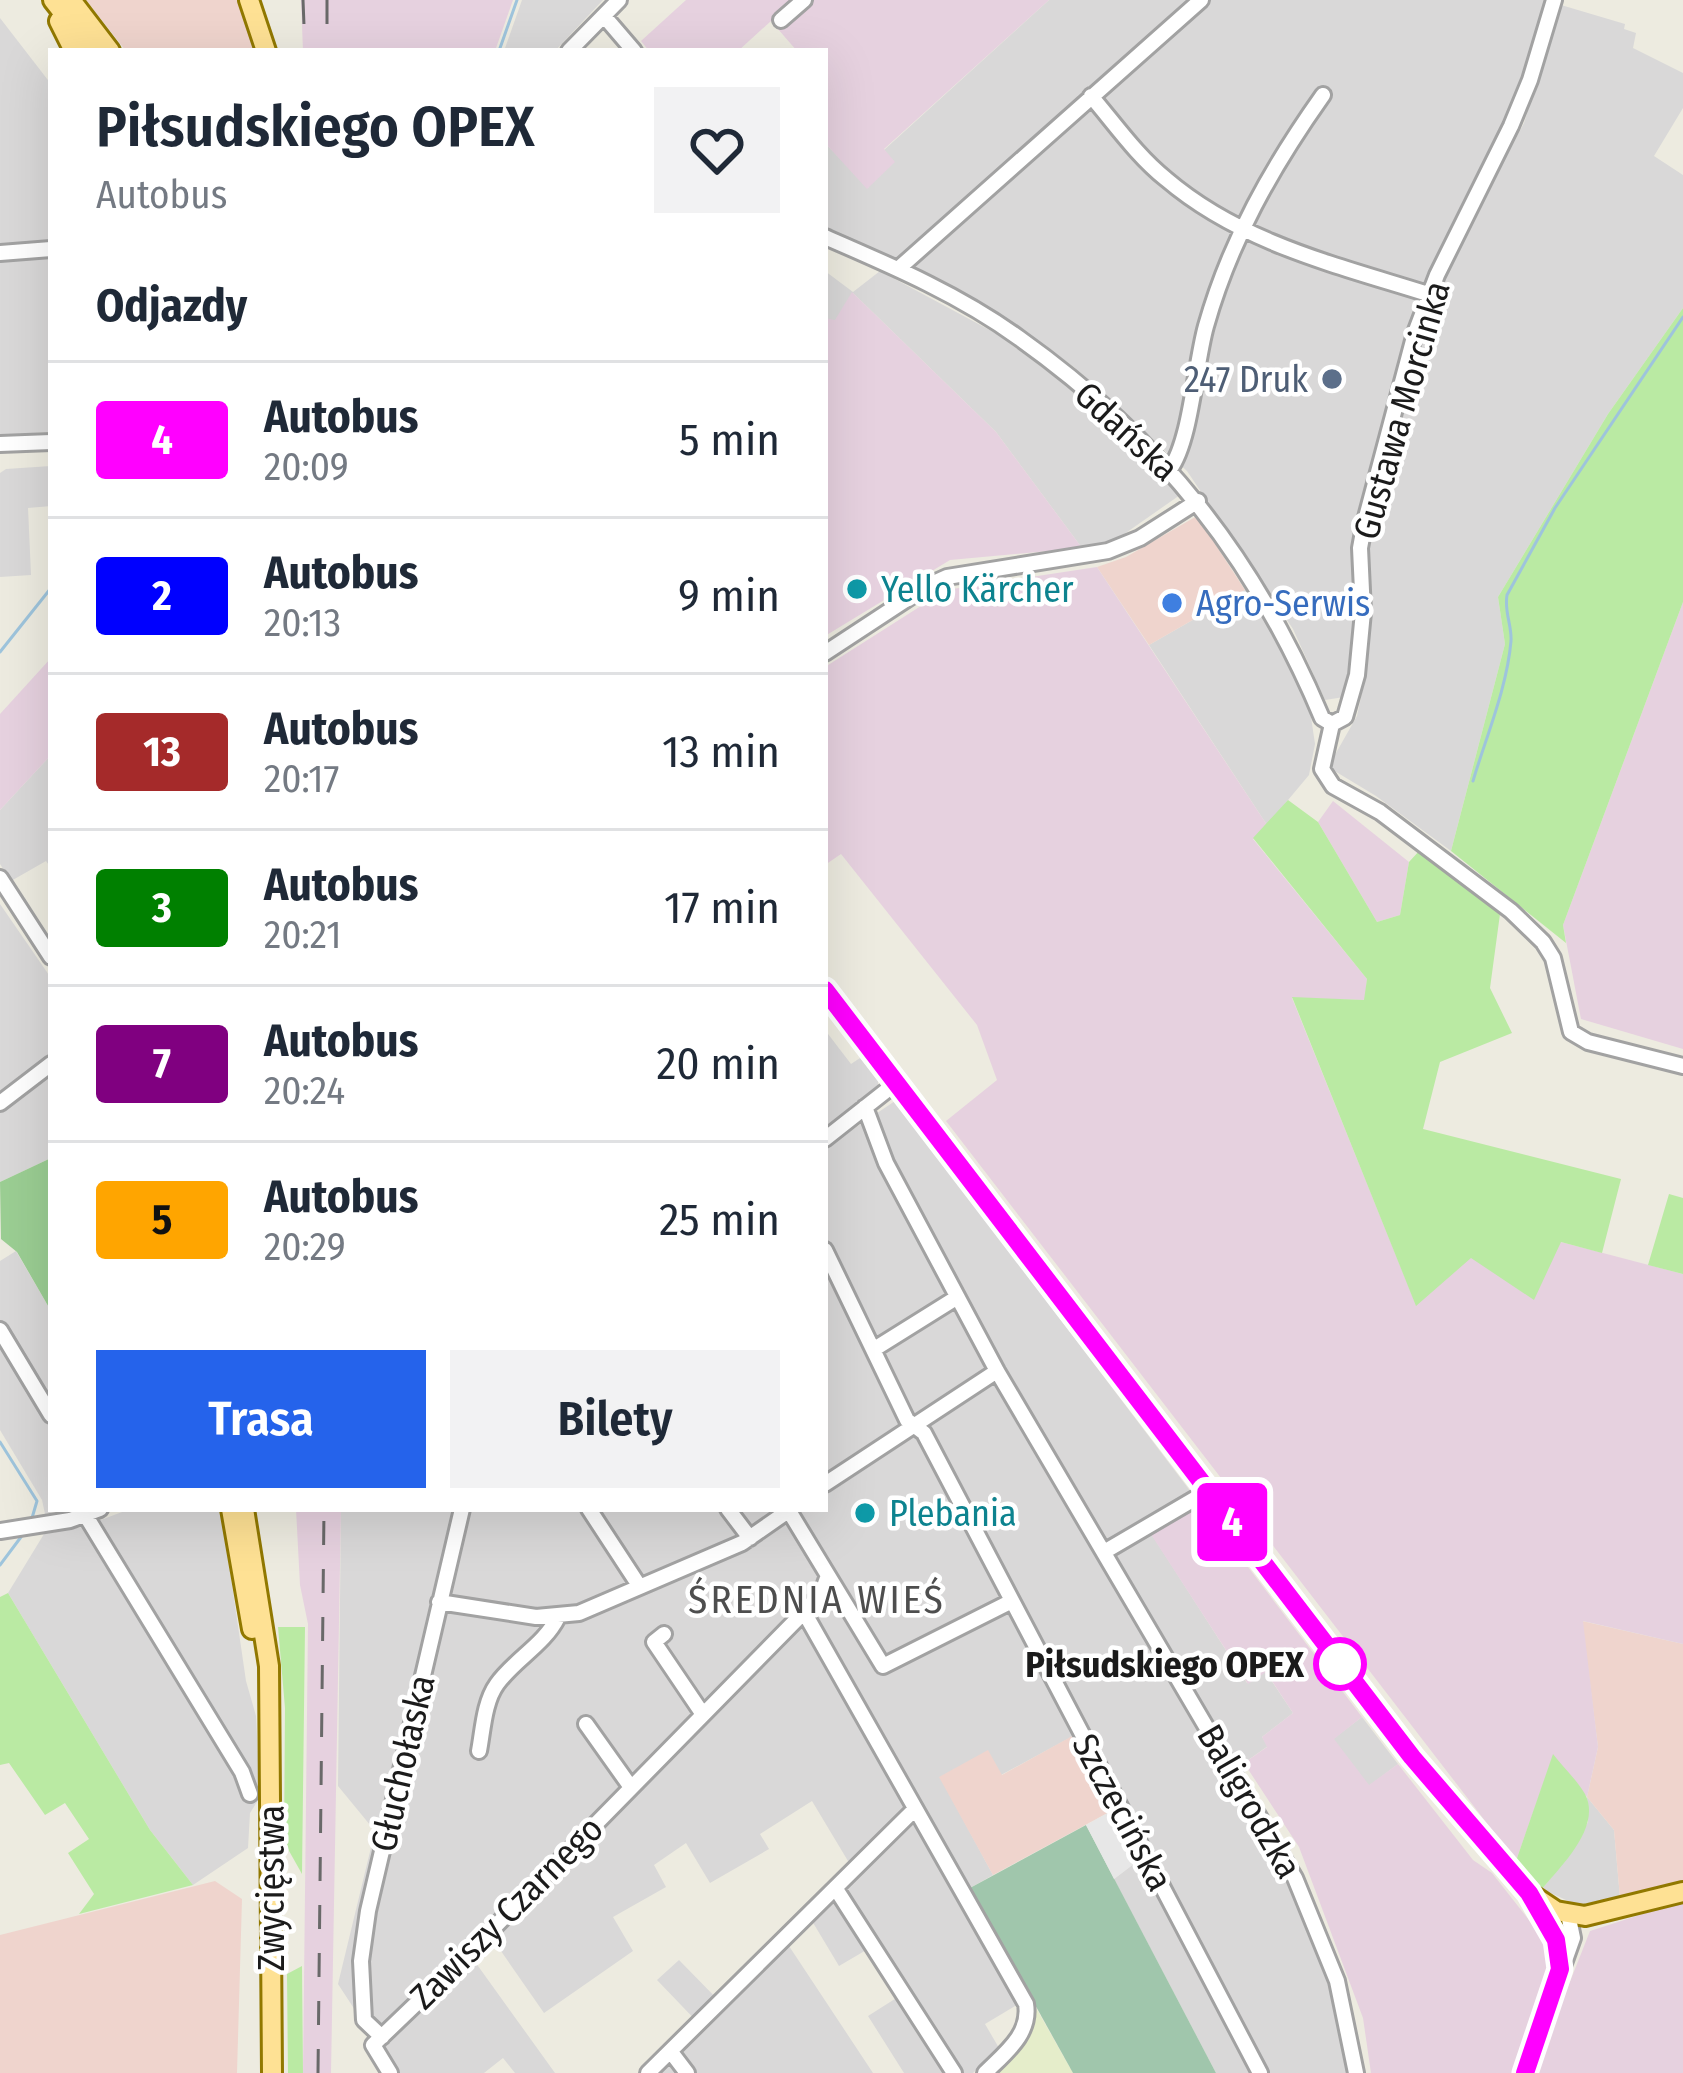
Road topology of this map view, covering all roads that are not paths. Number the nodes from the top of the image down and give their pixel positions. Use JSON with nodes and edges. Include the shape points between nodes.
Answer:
{"nodes":[{"id":1,"x":51,"y":0,"type":"edge"},
{"id":2,"x":71,"y":0,"type":"edge"},
{"id":3,"x":249,"y":0,"type":"edge"},
{"id":4,"x":619,"y":0,"type":"edge"},
{"id":5,"x":804,"y":0,"type":"edge"},
{"id":6,"x":1201,"y":0,"type":"edge"},
{"id":7,"x":1554,"y":0,"type":"edge"},
{"id":8,"x":604,"y":16,"type":"junction"},
{"id":9,"x":781,"y":20,"type":"dead end"},
{"id":10,"x":73,"y":48,"type":"edge"},
{"id":11,"x":90,"y":48,"type":"edge"},
{"id":12,"x":108,"y":48,"type":"edge"},
{"id":13,"x":265,"y":48,"type":"edge"},
{"id":14,"x":572,"y":48,"type":"edge"},
{"id":15,"x":631,"y":48,"type":"edge"},
{"id":16,"x":1323,"y":95,"type":"dead end"},
{"id":17,"x":1091,"y":96,"type":"junction"},
{"id":18,"x":1241,"y":230,"type":"junction"},
{"id":19,"x":828,"y":238,"type":"edge"},
{"id":20,"x":48,"y":249,"type":"edge"},
{"id":21,"x":0,"y":253,"type":"edge"},
{"id":22,"x":898,"y":269,"type":"junction"},
{"id":23,"x":1428,"y":294,"type":"junction"},
{"id":24,"x":48,"y":442,"type":"edge"},
{"id":25,"x":0,"y":444,"type":"edge"},
{"id":26,"x":1171,"y":470,"type":"junction"},
{"id":27,"x":1198,"y":501,"type":"junction"},
{"id":28,"x":828,"y":650,"type":"edge"},
{"id":29,"x":1332,"y":724,"type":"junction"},
{"id":30,"x":0,"y":878,"type":"edge"},
{"id":31,"x":5,"y":897,"type":"edge"},
{"id":32,"x":48,"y":953,"type":"edge"},
{"id":33,"x":828,"y":994,"type":"edge"},
{"id":34,"x":48,"y":1066,"type":"edge"},
{"id":35,"x":1683,"y":1066,"type":"edge"},
{"id":36,"x":0,"y":1079,"type":"edge"},
{"id":37,"x":896,"y":1083,"type":"junction"},
{"id":38,"x":6,"y":1099,"type":"edge"},
{"id":39,"x":865,"y":1107,"type":"junction"},
{"id":40,"x":828,"y":1137,"type":"edge"},
{"id":41,"x":828,"y":1256,"type":"edge"},
{"id":42,"x":956,"y":1298,"type":"junction"},
{"id":43,"x":0,"y":1330,"type":"edge"},
{"id":44,"x":876,"y":1348,"type":"junction"},
{"id":45,"x":997,"y":1371,"type":"junction"},
{"id":46,"x":48,"y":1410,"type":"edge"},
{"id":47,"x":916,"y":1426,"type":"junction"},
{"id":48,"x":831,"y":1480,"type":"edge"},
{"id":49,"x":1208,"y":1492,"type":"junction"},
{"id":50,"x":93,"y":1512,"type":"edge"},
{"id":51,"x":232,"y":1512,"type":"edge"},
{"id":52,"x":244,"y":1512,"type":"edge"},
{"id":53,"x":461,"y":1512,"type":"edge"},
{"id":54,"x":591,"y":1512,"type":"edge"},
{"id":55,"x":730,"y":1512,"type":"edge"},
{"id":56,"x":787,"y":1512,"type":"edge"},
{"id":57,"x":791,"y":1512,"type":"edge"},
{"id":58,"x":0,"y":1531,"type":"edge"},
{"id":59,"x":750,"y":1538,"type":"junction"},
{"id":60,"x":1104,"y":1552,"type":"junction"},
{"id":61,"x":827,"y":1578,"type":"junction"},
{"id":62,"x":640,"y":1587,"type":"junction"},
{"id":63,"x":1012,"y":1601,"type":"junction"},
{"id":64,"x":439,"y":1602,"type":"junction"},
{"id":65,"x":804,"y":1612,"type":"junction"},
{"id":66,"x":558,"y":1617,"type":"junction"},
{"id":67,"x":664,"y":1634,"type":"dead end"},
{"id":68,"x":269,"y":1704,"type":"junction"},
{"id":69,"x":701,"y":1713,"type":"junction"},
{"id":70,"x":586,"y":1724,"type":"dead end"},
{"id":71,"x":479,"y":1751,"type":"dead end"},
{"id":72,"x":630,"y":1786,"type":"junction"},
{"id":73,"x":250,"y":1794,"type":"dead end"},
{"id":74,"x":915,"y":1809,"type":"junction"},
{"id":75,"x":836,"y":1889,"type":"junction"},
{"id":76,"x":1683,"y":1892,"type":"edge"},
{"id":77,"x":1529,"y":1893,"type":"junction"},
{"id":78,"x":1568,"y":1914,"type":"junction"},
{"id":79,"x":1594,"y":1916,"type":"junction"},
{"id":80,"x":1574,"y":1938,"type":"junction"},
{"id":81,"x":1556,"y":1940,"type":"junction"},
{"id":82,"x":1560,"y":1969,"type":"junction"},
{"id":83,"x":364,"y":2020,"type":"joint"},
{"id":84,"x":382,"y":2037,"type":"junction"},
{"id":85,"x":671,"y":2052,"type":"junction"},
{"id":86,"x":272,"y":2073,"type":"edge"},
{"id":87,"x":390,"y":2073,"type":"edge"},
{"id":88,"x":648,"y":2073,"type":"edge"},
{"id":89,"x":687,"y":2073,"type":"edge"},
{"id":90,"x":954,"y":2073,"type":"edge"},
{"id":91,"x":985,"y":2073,"type":"edge"},
{"id":92,"x":1260,"y":2073,"type":"edge"},
{"id":93,"x":1356,"y":2073,"type":"edge"},
{"id":94,"x":1525,"y":2073,"type":"edge"}],
"edges":[{"from":1,"to":10,"type":"main road"},
{"from":1,"to":11,"type":"main road"},
{"from":2,"to":12,"type":"main road"},
{"from":3,"to":13,"type":"main road"},
{"from":4,"to":8,"type":"street"},
{"from":5,"to":9,"type":"street"},
{"from":6,"to":17,"type":"street"},
{"from":7,"to":23,"type":"street","name":"Gustawa Morcinka","via":[[1511,126]]},
{"from":8,"to":14,"type":"street"},
{"from":8,"to":15,"type":"street"},
{"from":16,"to":18,"type":"street"},
{"from":17,"to":18,"type":"street","via":[[1163,177]]},
{"from":17,"to":22,"type":"street"},
{"from":18,"to":23,"type":"street"},
{"from":18,"to":26,"type":"street","via":[[1210,314]]},
{"from":19,"to":22,"type":"street","name":"Gdańska"},
{"from":20,"to":21,"type":"street"},
{"from":22,"to":26,"type":"street","name":"Gdańska","via":[[1022,340]]},
{"from":23,"to":29,"type":"street","name":"Gustawa Morcinka","via":[[1360,548],[1358,675],[1345,717]]},
{"from":24,"to":25,"type":"street"},
{"from":26,"to":27,"type":"street","name":"Gdańska"},
{"from":27,"to":28,"type":"street","via":[[1108,551],[947,577]]},
{"from":27,"to":29,"type":"street","name":"Gdańska","via":[[1283,630],[1322,718]]},
{"from":29,"to":35,"type":"street","name":"Gustawa Morcinka","via":[[1324,775],[1543,942],[1570,1031]]},
{"from":30,"to":31,"type":"street"},
{"from":31,"to":32,"type":"street"},
{"from":33,"to":37,"type":"main road"},
{"from":34,"to":38,"type":"street"},
{"from":36,"to":38,"type":"street"},
{"from":37,"to":39,"type":"street"},
{"from":37,"to":49,"type":"main road"},
{"from":39,"to":40,"type":"street"},
{"from":39,"to":42,"type":"street","name":"Baligrodzka"},
{"from":41,"to":44,"type":"street","name":"Szczecińska"},
{"from":42,"to":44,"type":"street"},
{"from":42,"to":45,"type":"street","name":"Baligrodzka"},
{"from":43,"to":46,"type":"street"},
{"from":44,"to":47,"type":"street","name":"Szczecińska"},
{"from":45,"to":47,"type":"street"},
{"from":45,"to":60,"type":"street","name":"Baligrodzka"},
{"from":47,"to":48,"type":"street"},
{"from":47,"to":63,"type":"street","name":"Szczecińska"},
{"from":49,"to":60,"type":"street"},
{"from":49,"to":77,"type":"main road","via":[[1412,1757]]},
{"from":50,"to":58,"type":"street"},
{"from":50,"to":73,"type":"street"},
{"from":51,"to":68,"type":"main road","name":"Zwycięstwa"},
{"from":52,"to":68,"type":"main road","name":"Zwycięstwa"},
{"from":53,"to":64,"type":"street","name":"Głuchołaska"},
{"from":54,"to":62,"type":"street"},
{"from":55,"to":59,"type":"street"},
{"from":56,"to":59,"type":"street"},
{"from":57,"to":61,"type":"street"},
{"from":59,"to":62,"type":"street"},
{"from":60,"to":93,"type":"street","name":"Baligrodzka","via":[[1303,1893],[1337,1981]]},
{"from":61,"to":63,"type":"street","via":[[883,1666]]},
{"from":61,"to":65,"type":"street","name":"Zawiszy Czarnego"},
{"from":62,"to":66,"type":"street"},
{"from":63,"to":92,"type":"street","name":"Szczecińska"},
{"from":64,"to":66,"type":"street"},
{"from":64,"to":83,"type":"street","name":"Głuchołaska","via":[[365,1924]]},
{"from":65,"to":69,"type":"street","name":"Zawiszy Czarnego"},
{"from":65,"to":74,"type":"street"},
{"from":66,"to":71,"type":"street","via":[[498,1683]]},
{"from":67,"to":69,"type":"street","via":[[654,1642]]},
{"from":68,"to":86,"type":"main road","name":"Zwycięstwa"},
{"from":69,"to":72,"type":"street","name":"Zawiszy Czarnego"},
{"from":70,"to":72,"type":"street","name":"Zawiszy Czarnego"},
{"from":72,"to":84,"type":"street","name":"Zawiszy Czarnego"},
{"from":74,"to":75,"type":"street"},
{"from":74,"to":91,"type":"street","via":[[1026,2004],[1024,2032]]},
{"from":75,"to":85,"type":"street"},
{"from":75,"to":90,"type":"street"},
{"from":76,"to":79,"type":"main road"},
{"from":77,"to":78,"type":"main road"},
{"from":77,"to":81,"type":"street"},
{"from":78,"to":79,"type":"main road"},
{"from":78,"to":80,"type":"street"},
{"from":78,"to":81,"type":"street"},
{"from":79,"to":80,"type":"street"},
{"from":80,"to":82,"type":"street"},
{"from":81,"to":82,"type":"street"},
{"from":82,"to":94,"type":"street"},
{"from":83,"to":84,"type":"street","name":"Zawiszy Czarnego"},
{"from":84,"to":87,"type":"street","name":"Zawiszy Czarnego","via":[[373,2045]]},
{"from":85,"to":88,"type":"street"},
{"from":85,"to":89,"type":"street"}]}
